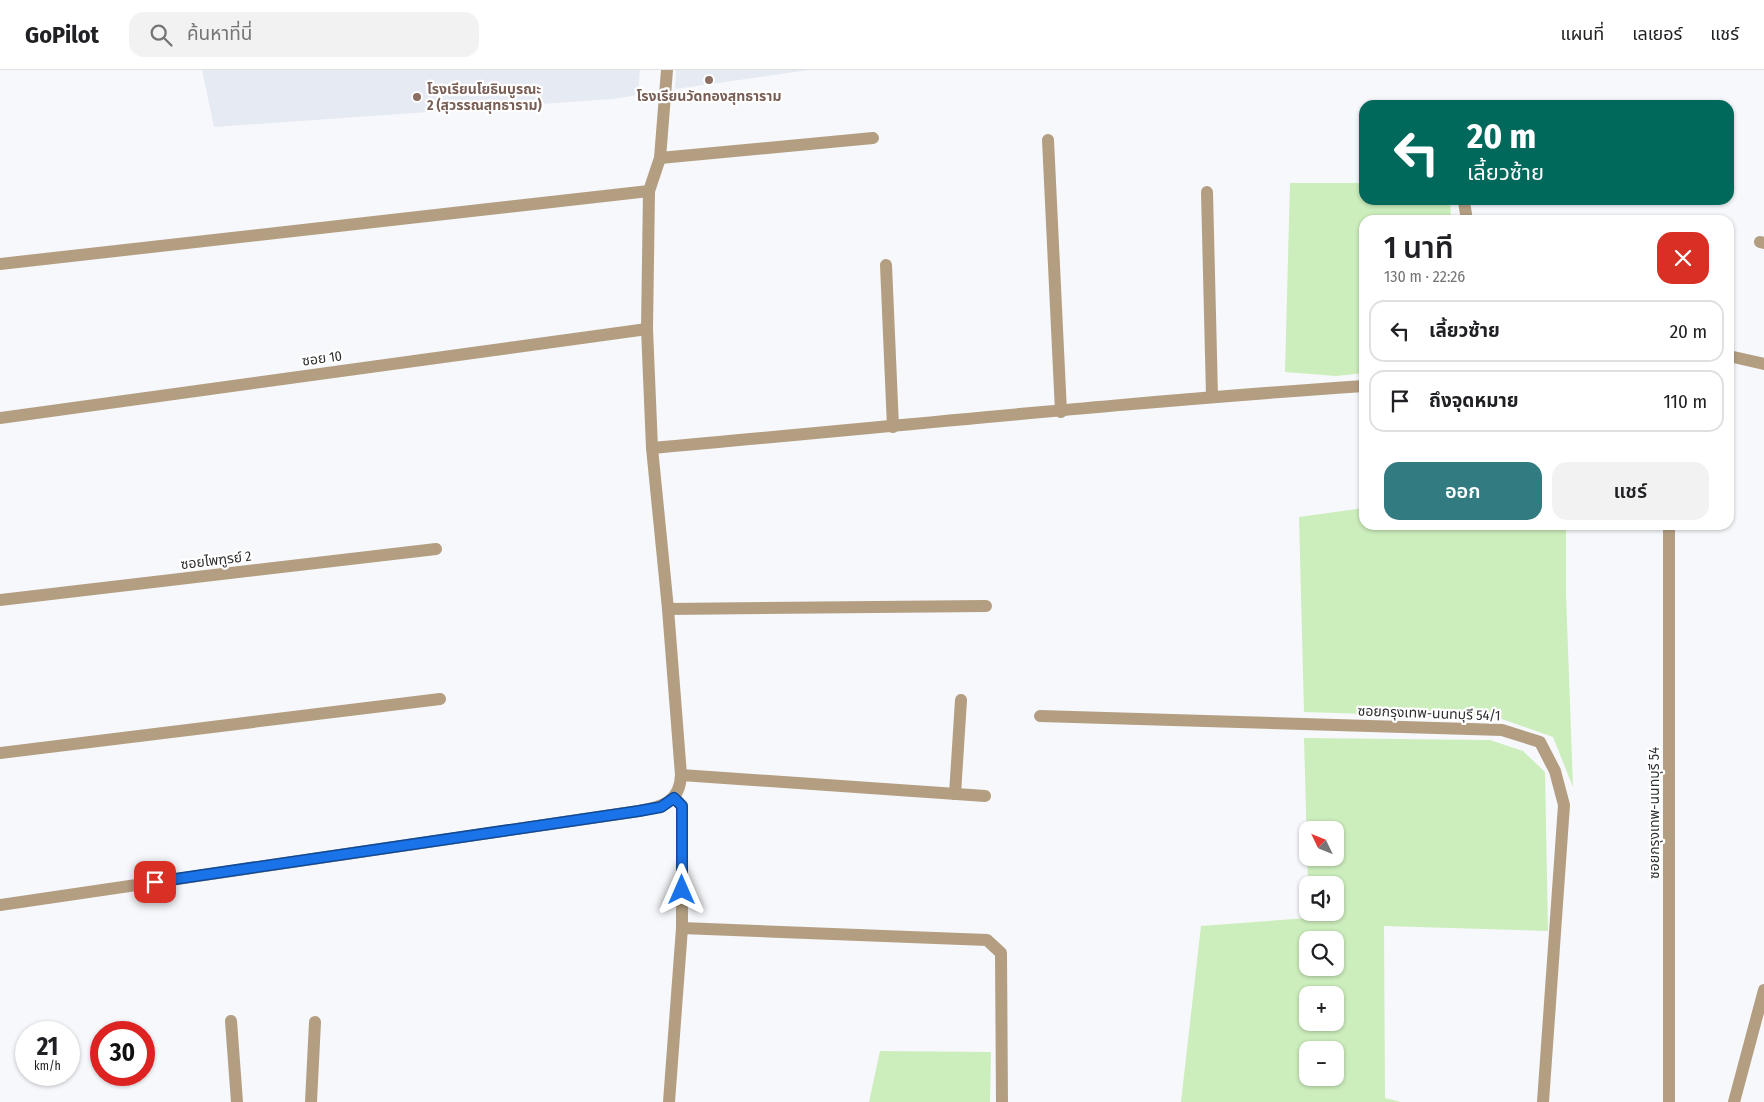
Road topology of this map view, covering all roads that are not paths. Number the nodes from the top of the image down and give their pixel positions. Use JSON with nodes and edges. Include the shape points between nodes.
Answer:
{"nodes":[{"id":1,"x":667,"y":70,"type":"edge"},
{"id":2,"x":873,"y":138,"type":"dead end"},
{"id":3,"x":1048,"y":140,"type":"dead end"},
{"id":4,"x":660,"y":158,"type":"junction"},
{"id":5,"x":649,"y":191,"type":"junction"},
{"id":6,"x":1207,"y":192,"type":"dead end"},
{"id":7,"x":0,"y":264,"type":"edge"},
{"id":8,"x":886,"y":265,"type":"dead end"},
{"id":9,"x":647,"y":329,"type":"junction"},
{"id":10,"x":1734,"y":357,"type":"edge"},
{"id":11,"x":1764,"y":364,"type":"edge"},
{"id":12,"x":1359,"y":386,"type":"edge"},
{"id":13,"x":1212,"y":396,"type":"junction"},
{"id":14,"x":1061,"y":412,"type":"junction"},
{"id":15,"x":0,"y":418,"type":"edge"},
{"id":16,"x":894,"y":427,"type":"junction"},
{"id":17,"x":652,"y":448,"type":"junction"},
{"id":18,"x":1669,"y":530,"type":"edge"},
{"id":19,"x":436,"y":549,"type":"dead end"},
{"id":20,"x":0,"y":600,"type":"edge"},
{"id":21,"x":986,"y":606,"type":"dead end"},
{"id":22,"x":668,"y":609,"type":"junction"},
{"id":23,"x":440,"y":698,"type":"dead end"},
{"id":24,"x":961,"y":700,"type":"dead end"},
{"id":25,"x":1040,"y":716,"type":"dead end"},
{"id":26,"x":0,"y":753,"type":"edge"},
{"id":27,"x":681,"y":775,"type":"junction"},
{"id":28,"x":955,"y":794,"type":"junction"},
{"id":29,"x":985,"y":796,"type":"dead end"},
{"id":30,"x":674,"y":798,"type":"junction"},
{"id":31,"x":0,"y":905,"type":"edge"},
{"id":32,"x":682,"y":928,"type":"junction"},
{"id":33,"x":1764,"y":990,"type":"edge"},
{"id":34,"x":231,"y":1021,"type":"dead end"},
{"id":35,"x":315,"y":1022,"type":"dead end"},
{"id":36,"x":237,"y":1102,"type":"edge"},
{"id":37,"x":310,"y":1102,"type":"edge"},
{"id":38,"x":669,"y":1102,"type":"edge"},
{"id":39,"x":1002,"y":1102,"type":"edge"},
{"id":40,"x":1543,"y":1102,"type":"edge"},
{"id":41,"x":1669,"y":1102,"type":"edge"},
{"id":42,"x":1734,"y":1102,"type":"edge"}],
"edges":[{"from":1,"to":4,"type":"street"},
{"from":2,"to":4,"type":"street"},
{"from":3,"to":14,"type":"street"},
{"from":4,"to":5,"type":"street"},
{"from":5,"to":7,"type":"street"},
{"from":5,"to":9,"type":"street"},
{"from":6,"to":13,"type":"street"},
{"from":8,"to":16,"type":"street"},
{"from":9,"to":15,"type":"street","name":"ซอย 10"},
{"from":9,"to":17,"type":"street"},
{"from":10,"to":11,"type":"street"},
{"from":12,"to":13,"type":"street"},
{"from":13,"to":14,"type":"street"},
{"from":14,"to":16,"type":"street"},
{"from":16,"to":17,"type":"street"},
{"from":17,"to":22,"type":"street"},
{"from":18,"to":41,"type":"street","name":"ซอยกรุงเทพ-นนทบุรี 54"},
{"from":19,"to":20,"type":"street","name":"ซอยไพฑูรย์ 2"},
{"from":21,"to":22,"type":"street"},
{"from":22,"to":27,"type":"street"},
{"from":23,"to":26,"type":"street"},
{"from":24,"to":28,"type":"street"},
{"from":25,"to":40,"type":"street","name":"ซอยกรุงเทพ-นนทบุรี 54/1","via":[[1502,730],[1540,742],[1555,771],[1564,805]]},
{"from":27,"to":28,"type":"street"},
{"from":27,"to":30,"type":"street"},
{"from":28,"to":29,"type":"street"},
{"from":30,"to":31,"type":"street","via":[[661,807],[639,811]]},
{"from":30,"to":32,"type":"street","via":[[682,806]]},
{"from":32,"to":38,"type":"street"},
{"from":32,"to":39,"type":"street","via":[[987,940],[1001,953]]},
{"from":33,"to":42,"type":"street"},
{"from":34,"to":36,"type":"street"},
{"from":35,"to":37,"type":"street"}]}
